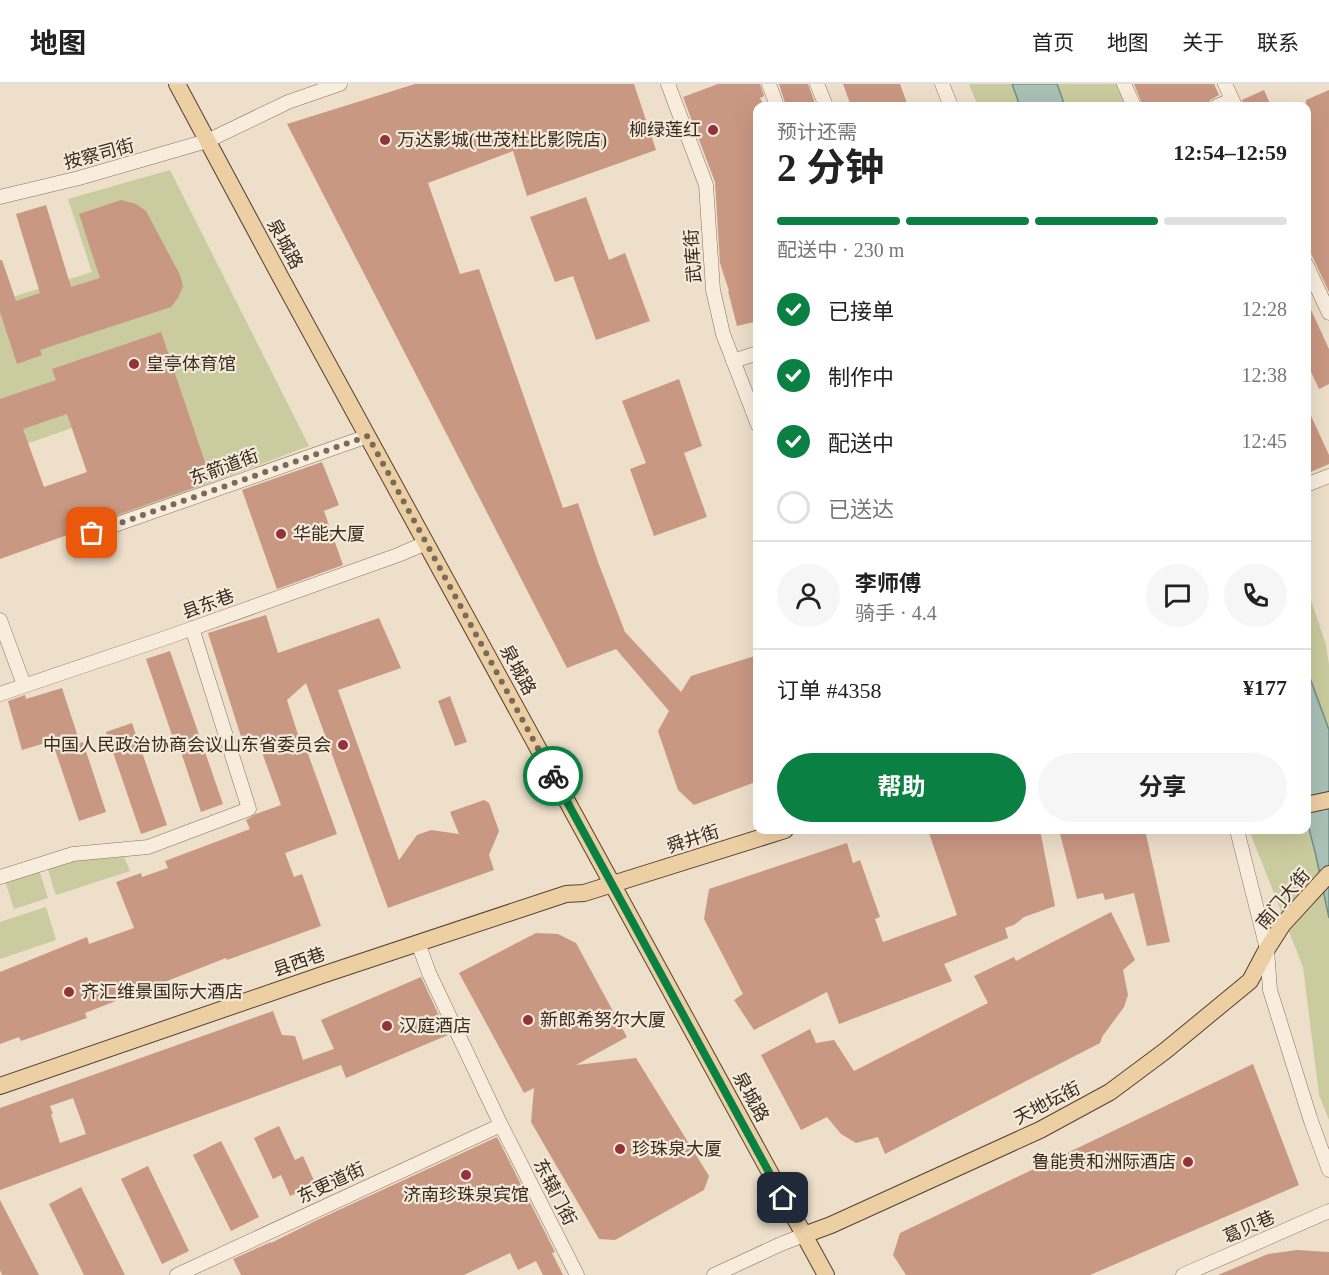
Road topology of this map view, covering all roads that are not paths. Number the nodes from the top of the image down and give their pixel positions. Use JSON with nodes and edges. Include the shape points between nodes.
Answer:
{"nodes":[{"id":1,"x":177,"y":84,"type":"edge"},
{"id":2,"x":340,"y":84,"type":"edge"},
{"id":3,"x":668,"y":84,"type":"edge"},
{"id":4,"x":769,"y":84,"type":"edge"},
{"id":5,"x":817,"y":84,"type":"edge"},
{"id":6,"x":942,"y":84,"type":"edge"},
{"id":7,"x":1124,"y":84,"type":"edge"},
{"id":8,"x":1225,"y":84,"type":"edge"},
{"id":9,"x":776,"y":102,"type":"edge"},
{"id":10,"x":824,"y":102,"type":"edge"},
{"id":11,"x":949,"y":102,"type":"edge"},
{"id":12,"x":1132,"y":102,"type":"edge"},
{"id":13,"x":1233,"y":102,"type":"edge"},
{"id":14,"x":207,"y":141,"type":"junction"},
{"id":15,"x":0,"y":197,"type":"edge"},
{"id":16,"x":1311,"y":275,"type":"edge"},
{"id":17,"x":1329,"y":313,"type":"edge"},
{"id":18,"x":753,"y":355,"type":"edge"},
{"id":19,"x":733,"y":361,"type":"junction"},
{"id":20,"x":753,"y":412,"type":"edge"},
{"id":21,"x":368,"y":436,"type":"junction"},
{"id":22,"x":1329,"y":476,"type":"edge"},
{"id":23,"x":1311,"y":483,"type":"edge"},
{"id":24,"x":92,"y":533,"type":"dead end"},
{"id":25,"x":426,"y":543,"type":"junction"},
{"id":26,"x":0,"y":620,"type":"edge"},
{"id":27,"x":192,"y":628,"type":"junction"},
{"id":28,"x":24,"y":686,"type":"junction"},
{"id":29,"x":0,"y":694,"type":"edge"},
{"id":30,"x":1329,"y":800,"type":"edge"},
{"id":31,"x":1311,"y":803,"type":"edge"},
{"id":32,"x":773,"y":834,"type":"edge"},
{"id":33,"x":1238,"y":834,"type":"edge"},
{"id":34,"x":1329,"y":874,"type":"edge"},
{"id":35,"x":0,"y":877,"type":"edge"},
{"id":36,"x":612,"y":884,"type":"junction"},
{"id":37,"x":418,"y":943,"type":"junction"},
{"id":38,"x":1267,"y":949,"type":"junction"},
{"id":39,"x":0,"y":1086,"type":"edge"},
{"id":40,"x":501,"y":1125,"type":"junction"},
{"id":41,"x":1329,"y":1170,"type":"edge"},
{"id":42,"x":1329,"y":1211,"type":"edge"},
{"id":43,"x":804,"y":1235,"type":"junction"},
{"id":44,"x":177,"y":1275,"type":"edge"},
{"id":45,"x":576,"y":1275,"type":"edge"},
{"id":46,"x":714,"y":1275,"type":"edge"},
{"id":47,"x":826,"y":1275,"type":"edge"},
{"id":48,"x":1183,"y":1275,"type":"edge"}],
"edges":[{"from":1,"to":14,"type":"main road","name":"泉城路"},
{"from":2,"to":14,"type":"street","name":"按察司街","via":[[288,102]]},
{"from":3,"to":19,"type":"street","name":"武库街","via":[[706,186],[713,290]]},
{"from":4,"to":9,"type":"street"},
{"from":5,"to":10,"type":"street"},
{"from":6,"to":11,"type":"street"},
{"from":7,"to":12,"type":"street"},
{"from":8,"to":13,"type":"street"},
{"from":14,"to":15,"type":"street","name":"按察司街"},
{"from":14,"to":21,"type":"main road","name":"泉城路"},
{"from":16,"to":17,"type":"street"},
{"from":18,"to":19,"type":"street"},
{"from":19,"to":20,"type":"street","name":"武库街"},
{"from":21,"to":24,"type":"street","name":"东箭道街"},
{"from":21,"to":25,"type":"main road","name":"泉城路"},
{"from":22,"to":23,"type":"street"},
{"from":25,"to":27,"type":"street","name":"县东巷"},
{"from":25,"to":36,"type":"main road","name":"泉城路"},
{"from":26,"to":28,"type":"street"},
{"from":27,"to":28,"type":"street","name":"县东巷"},
{"from":27,"to":35,"type":"street","via":[[249,808],[148,847],[73,854]]},
{"from":28,"to":29,"type":"street","name":"县东巷"},
{"from":30,"to":31,"type":"main road"},
{"from":32,"to":36,"type":"main road","name":"舜井街"},
{"from":33,"to":38,"type":"street"},
{"from":34,"to":38,"type":"main road","name":"南门大街","via":[[1283,924]]},
{"from":36,"to":37,"type":"main road","name":"县西巷","via":[[566,894]]},
{"from":36,"to":43,"type":"main road","name":"泉城路"},
{"from":37,"to":39,"type":"main road","name":"县西巷"},
{"from":37,"to":40,"type":"street","name":"东辕门街"},
{"from":38,"to":41,"type":"street","via":[[1270,990]]},
{"from":38,"to":43,"type":"main road","name":"天地坛街","via":[[1250,981],[1110,1092],[1040,1130]]},
{"from":40,"to":44,"type":"street","name":"东更道街"},
{"from":40,"to":45,"type":"street","name":"东辕门街"},
{"from":42,"to":48,"type":"street","name":"葛贝巷"},
{"from":43,"to":46,"type":"street"},
{"from":43,"to":47,"type":"main road","name":"泉城路"}]}
